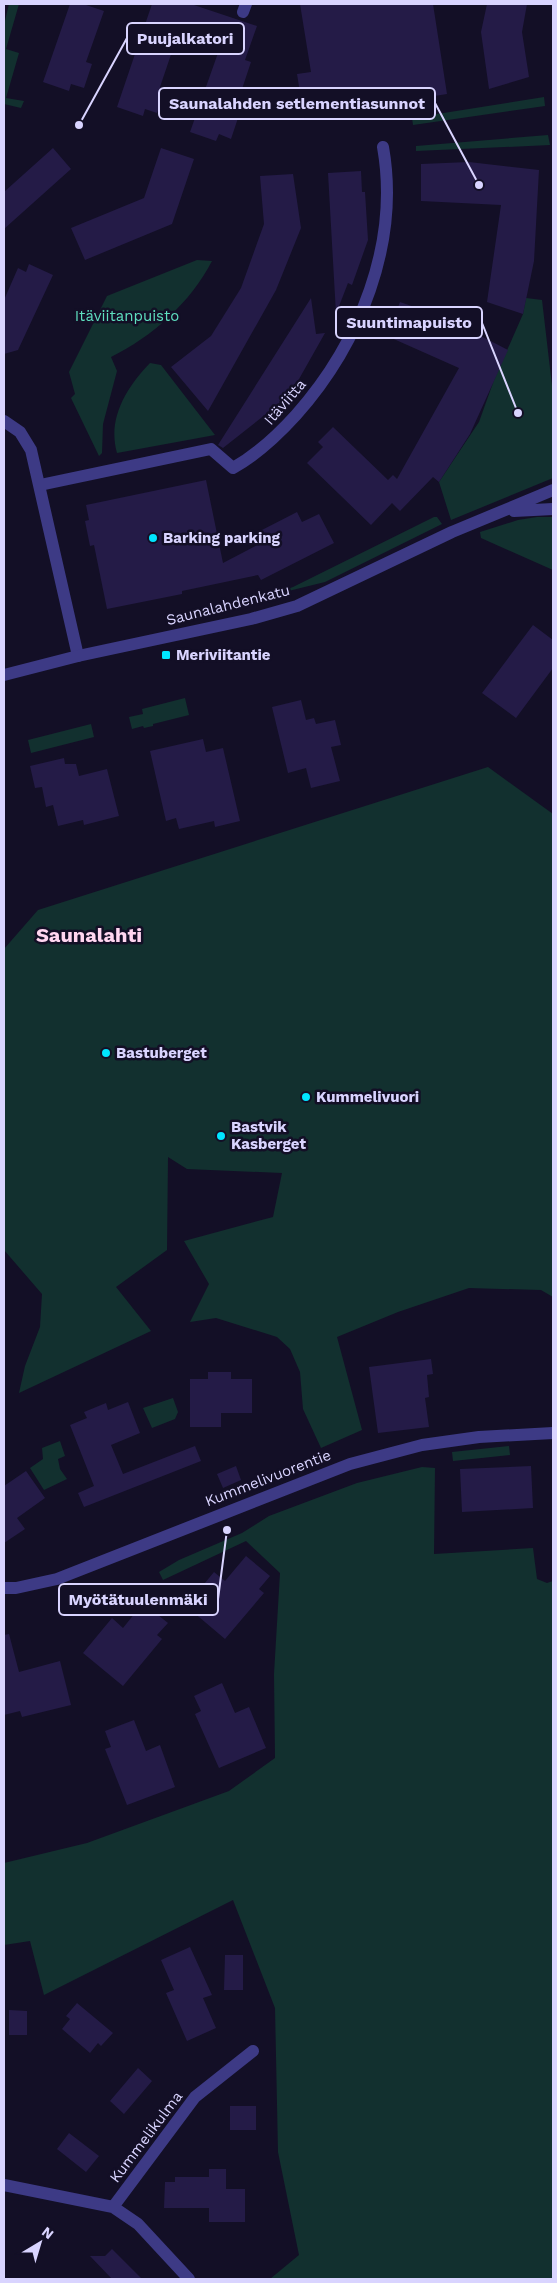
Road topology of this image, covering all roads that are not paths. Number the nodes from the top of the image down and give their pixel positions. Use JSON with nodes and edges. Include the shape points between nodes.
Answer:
{"nodes":[{"id":1,"x":383,"y":147,"type":"dead end"},
{"id":2,"x":4,"y":421,"type":"edge"},
{"id":3,"x":40,"y":486,"type":"junction"},
{"id":4,"x":553,"y":490,"type":"edge"},
{"id":5,"x":553,"y":510,"type":"edge"},
{"id":6,"x":504,"y":511,"type":"junction"},
{"id":7,"x":78,"y":656,"type":"junction"},
{"id":8,"x":4,"y":675,"type":"edge"},
{"id":9,"x":553,"y":1433,"type":"edge"},
{"id":10,"x":4,"y":1588,"type":"edge"},
{"id":11,"x":253,"y":2051,"type":"dead end"},
{"id":12,"x":4,"y":2186,"type":"edge"},
{"id":13,"x":113,"y":2207,"type":"junction"},
{"id":14,"x":189,"y":2279,"type":"edge"}],
"edges":[{"from":1,"to":3,"type":"street","name":"Itäviitta","via":[[388,175],[386,223],[361,314],[330,372],[274,440],[233,468],[211,449]]},
{"from":2,"to":3,"type":"street","via":[[20,432],[31,450]]},
{"from":3,"to":7,"type":"street"},
{"from":4,"to":6,"type":"street","name":"Saunalahdenkatu"},
{"from":5,"to":6,"type":"street","name":"Saunalahdenkatu"},
{"from":6,"to":7,"type":"street","name":"Saunalahdenkatu","via":[[452,532],[298,606]]},
{"from":7,"to":8,"type":"street","name":"Saunalahdenkatu"},
{"from":9,"to":10,"type":"street","name":"Kummelivuorentie","via":[[470,1438],[422,1445],[350,1464],[56,1579]]},
{"from":11,"to":13,"type":"street","name":"Kummelikulma","via":[[195,2097]]},
{"from":12,"to":13,"type":"street"},
{"from":13,"to":14,"type":"street","via":[[138,2224]]}]}
